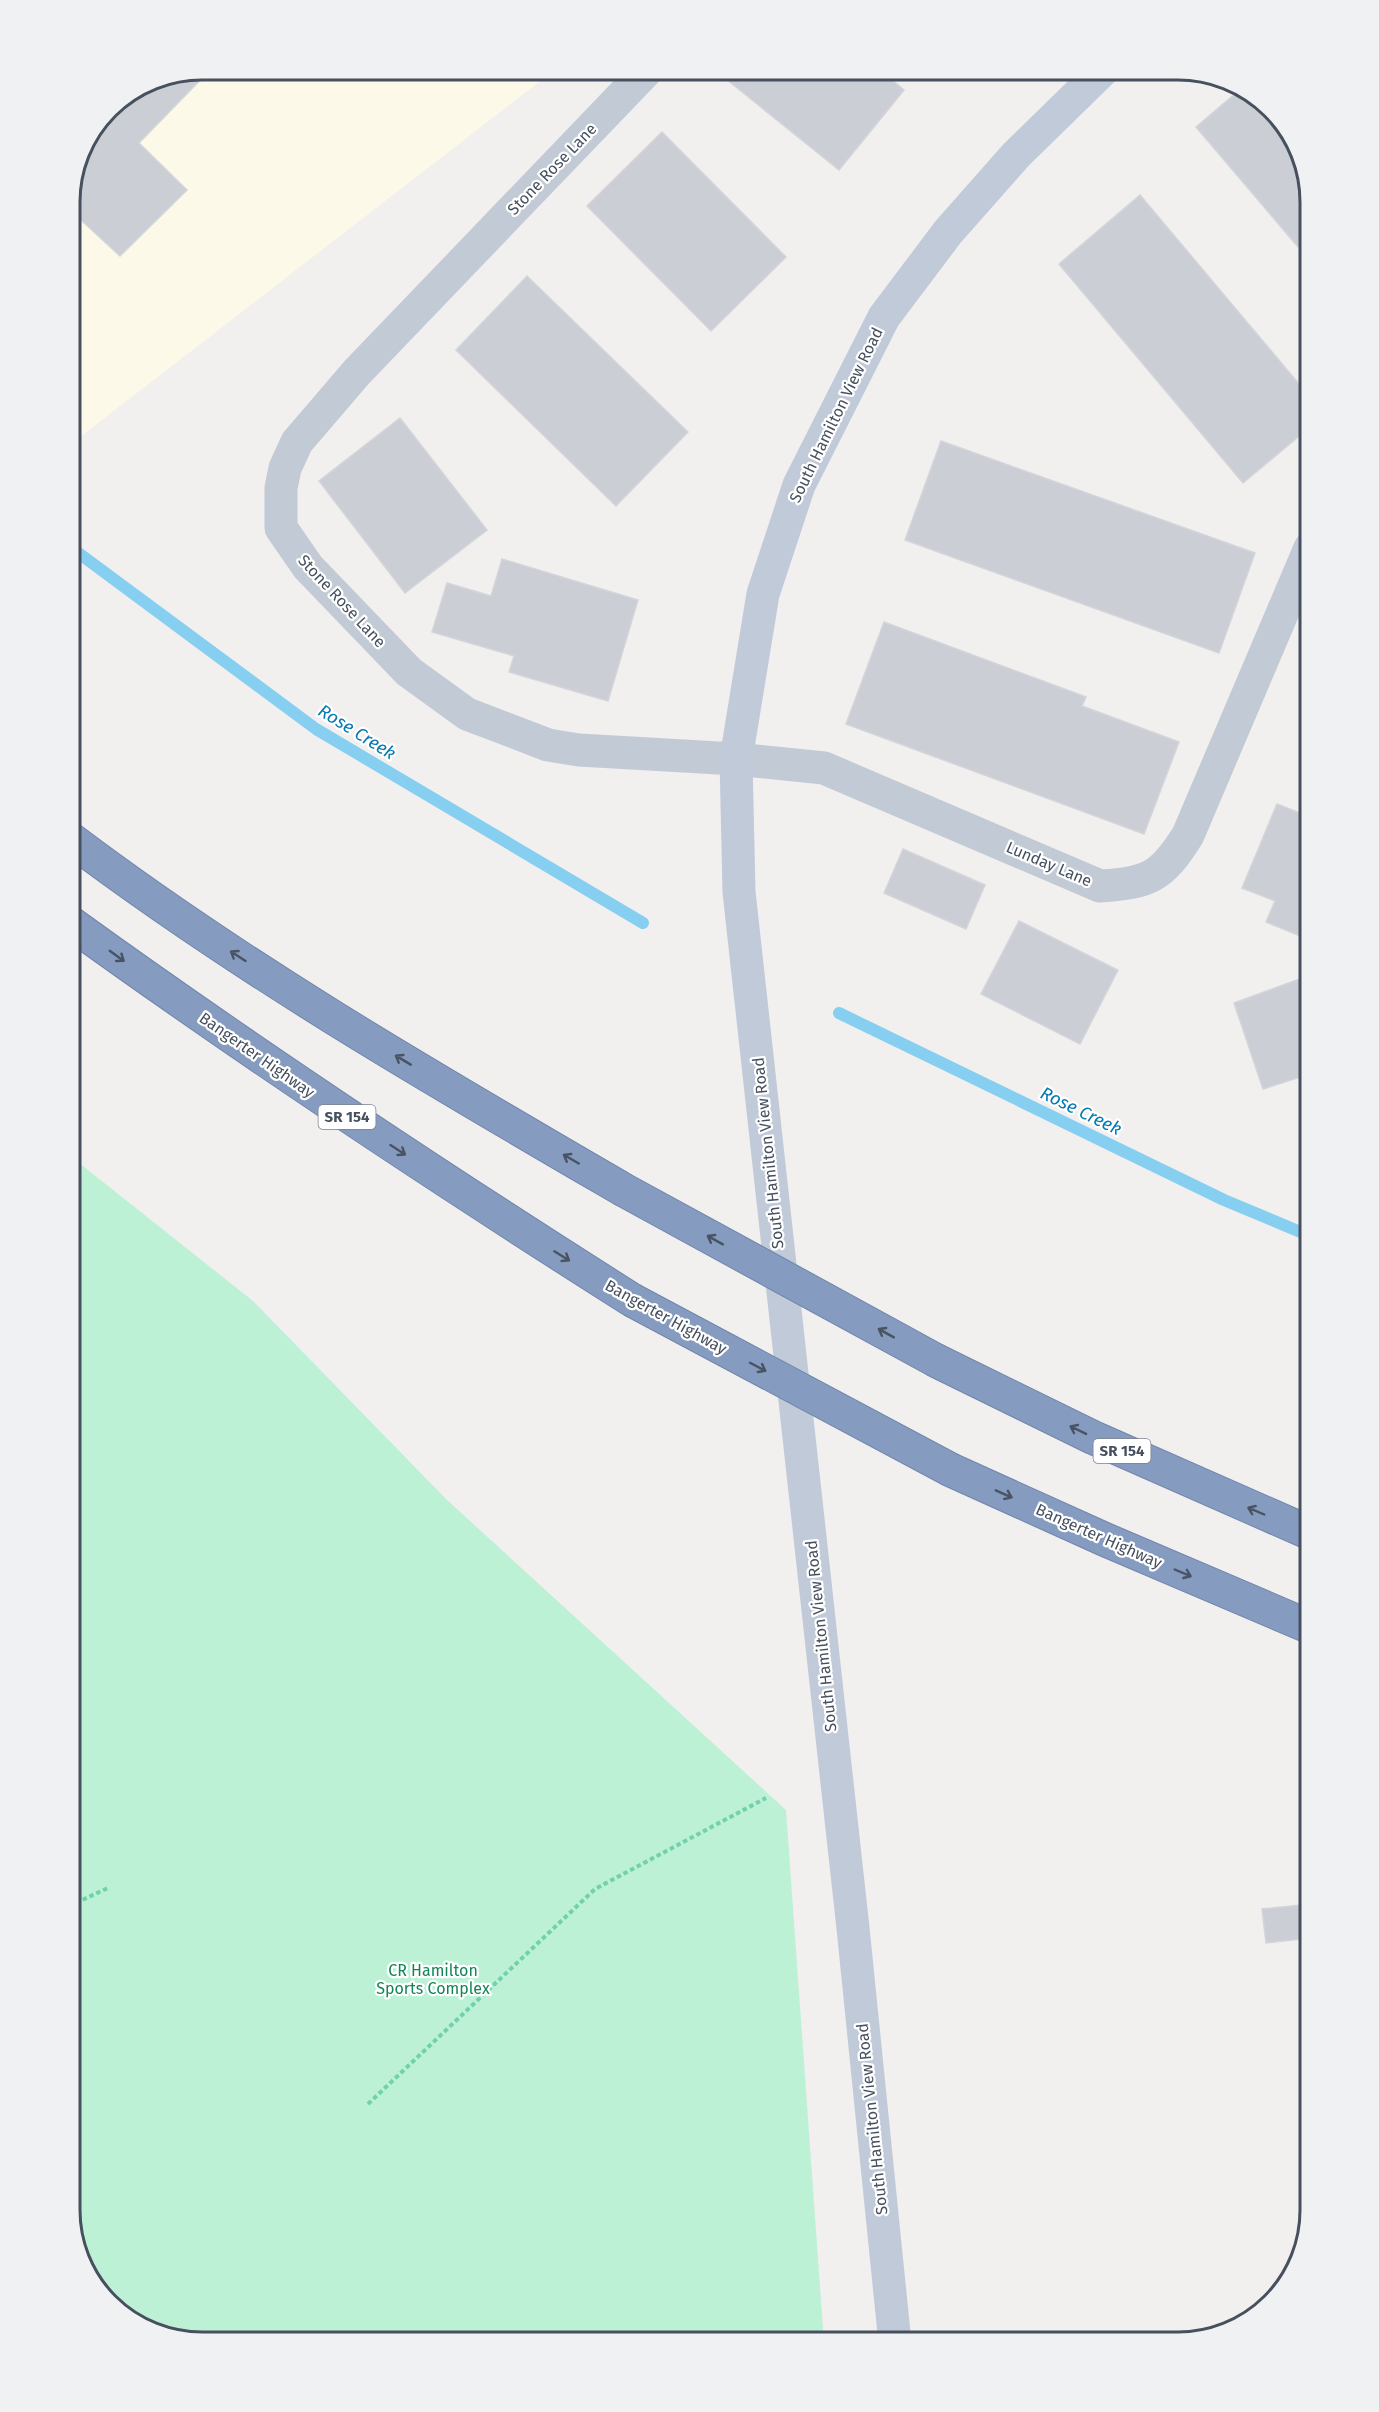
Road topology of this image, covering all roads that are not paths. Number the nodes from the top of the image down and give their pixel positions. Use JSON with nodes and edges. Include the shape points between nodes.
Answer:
{"nodes":[{"id":1,"x":637,"y":80,"type":"edge"},
{"id":2,"x":1093,"y":80,"type":"edge"},
{"id":3,"x":1300,"y":572,"type":"edge"},
{"id":4,"x":736,"y":759,"type":"junction"},
{"id":5,"x":80,"y":846,"type":"edge"},
{"id":6,"x":80,"y":930,"type":"edge"},
{"id":7,"x":1300,"y":1529,"type":"edge"},
{"id":8,"x":1300,"y":1623,"type":"edge"},
{"id":9,"x":894,"y":2332,"type":"edge"}],
"edges":[{"from":1,"to":4,"type":"street","name":"Stone Rose Lane","via":[[357,372],[297,442],[283,478],[281,528],[308,567],[409,672],[467,714],[548,745]]},
{"from":2,"to":4,"type":"street","name":"South Hamilton View Road","via":[[1016,155],[948,232],[884,317],[799,485],[763,594]]},
{"from":3,"to":4,"type":"street","name":"Lunday Lane","via":[[1188,835],[1172,861],[1151,878],[1100,886],[824,768]]},
{"from":4,"to":9,"type":"street","name":"South Hamilton View Road","via":[[739,892]]},
{"from":7,"to":5,"type":"highway","number":"SR 154","one_way":true,"bridge":true,"via":[[1092,1437],[937,1361],[622,1189],[322,1011],[195,928]]},
{"from":6,"to":8,"type":"highway","name":"Bangerter Highway","number":"SR 154","one_way":true,"bridge":true,"via":[[321,1099],[632,1300],[951,1470]]}]}
